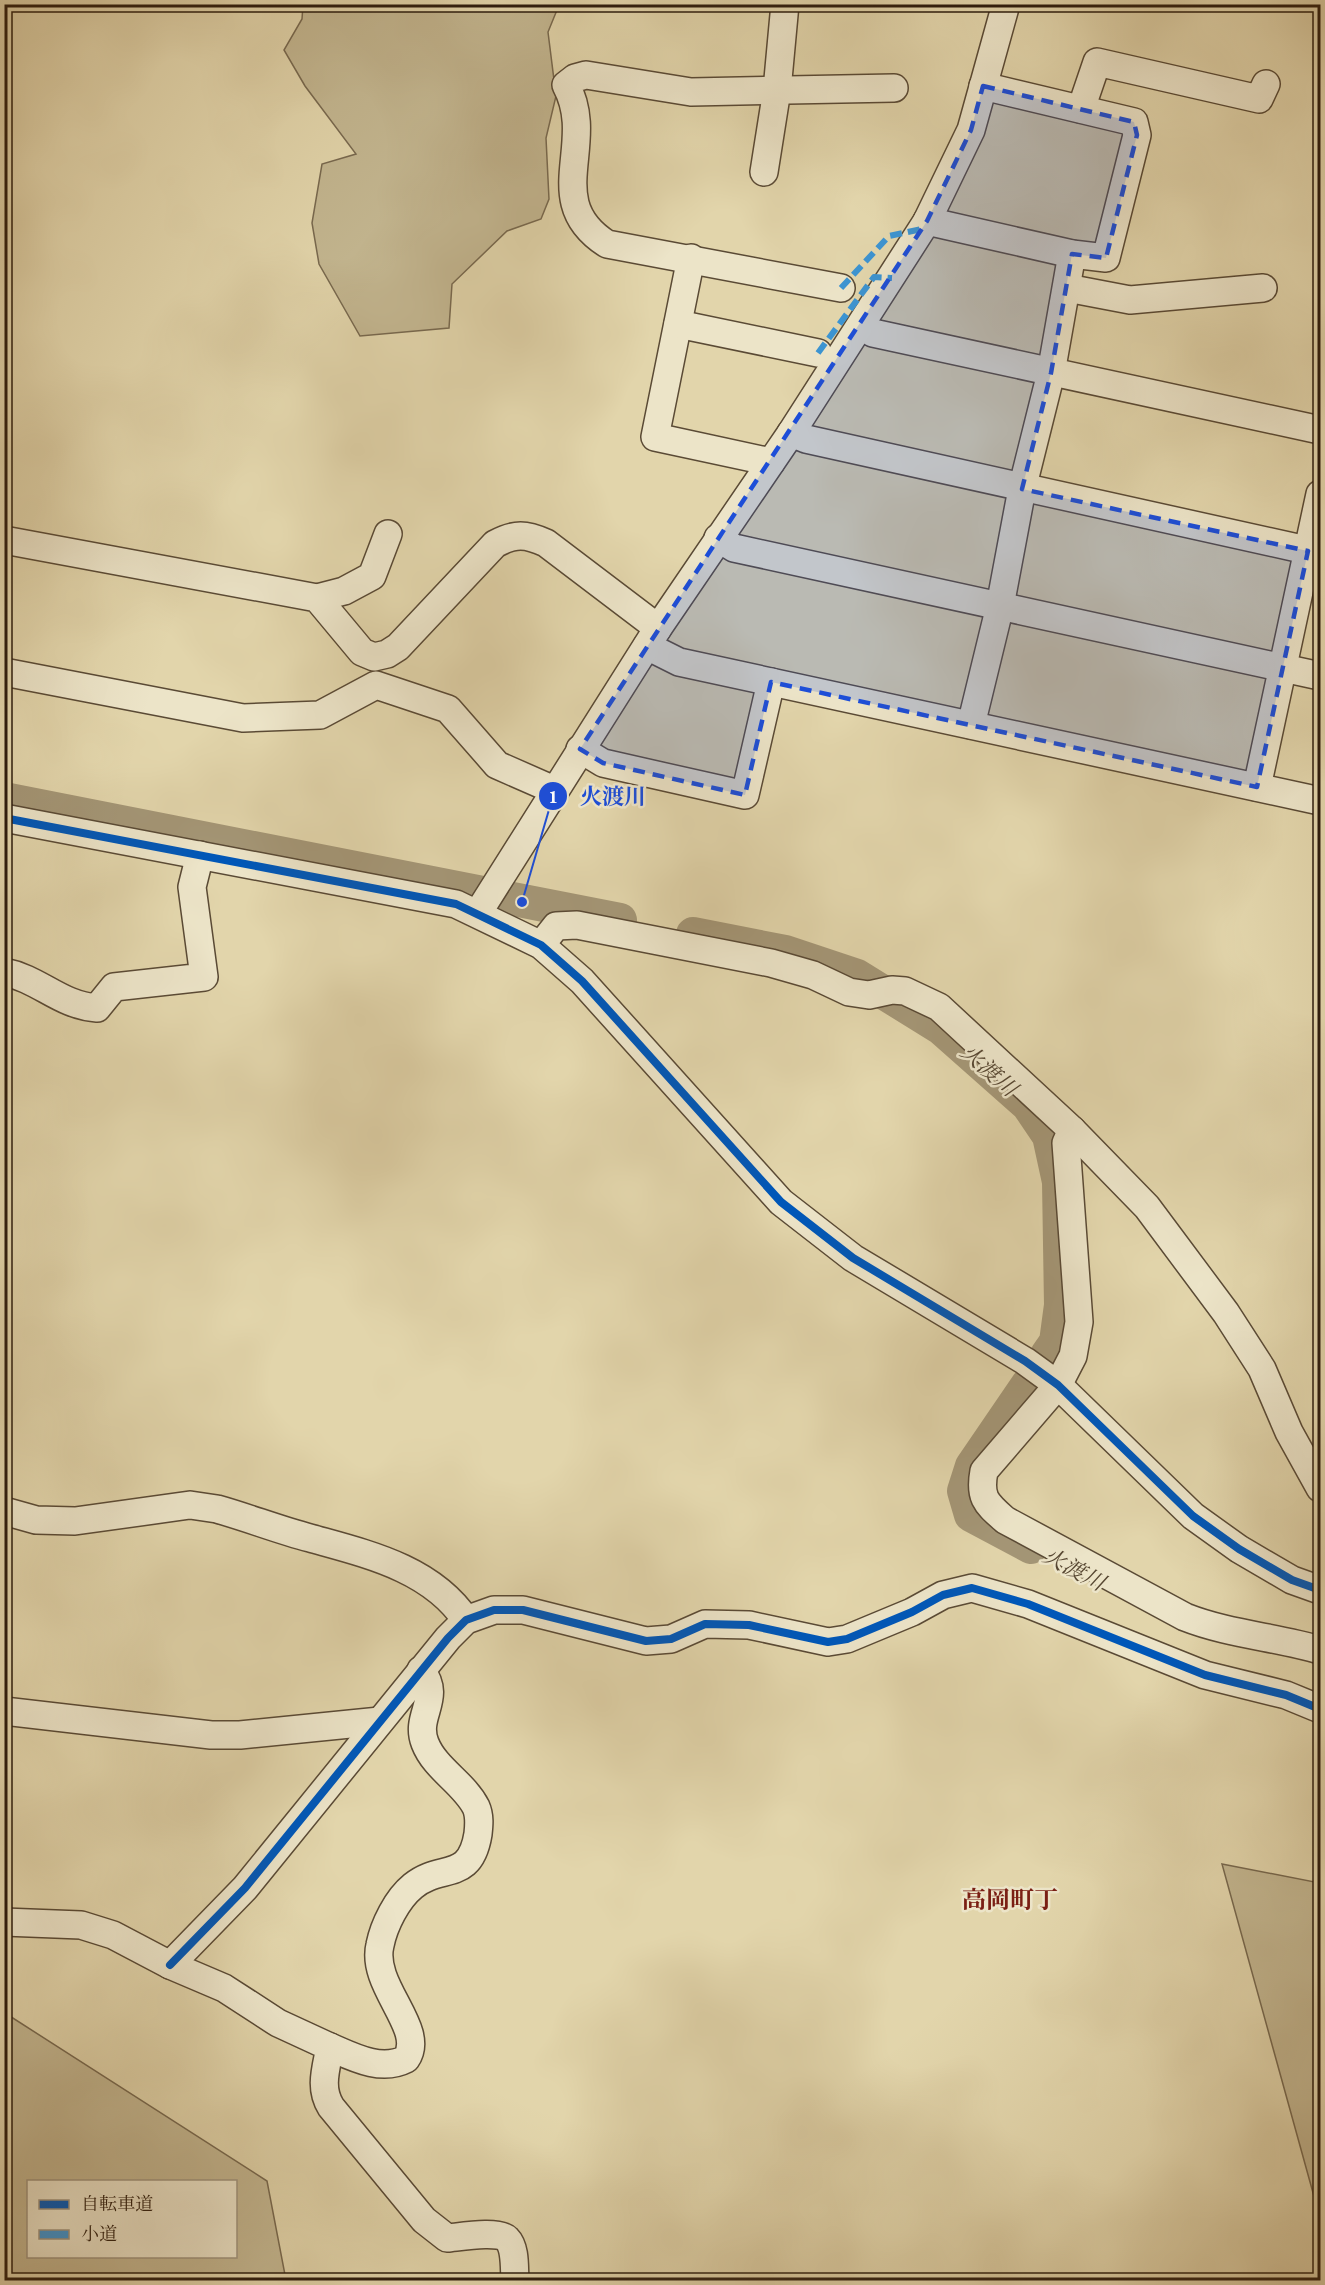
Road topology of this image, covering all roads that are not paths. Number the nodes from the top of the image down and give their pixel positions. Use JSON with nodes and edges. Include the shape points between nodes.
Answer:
{"nodes":[{"id":1,"x":784,"y":4,"type":"edge"},
{"id":2,"x":1006,"y":4,"type":"edge"},
{"id":3,"x":1266,"y":84,"type":"dead end"},
{"id":4,"x":983,"y":86,"type":"junction"},
{"id":5,"x":894,"y":87,"type":"dead end"},
{"id":6,"x":777,"y":90,"type":"junction"},
{"id":7,"x":1081,"y":109,"type":"junction"},
{"id":8,"x":764,"y":172,"type":"dead end"},
{"id":9,"x":927,"y":221,"type":"junction"},
{"id":10,"x":1072,"y":254,"type":"junction"},
{"id":11,"x":691,"y":258,"type":"junction"},
{"id":12,"x":841,"y":288,"type":"dead end"},
{"id":13,"x":1067,"y":288,"type":"junction"},
{"id":14,"x":1263,"y":288,"type":"dead end"},
{"id":15,"x":678,"y":324,"type":"junction"},
{"id":16,"x":862,"y":326,"type":"junction"},
{"id":17,"x":818,"y":353,"type":"dead end"},
{"id":18,"x":1051,"y":373,"type":"junction"},
{"id":19,"x":1320,"y":430,"type":"edge"},
{"id":20,"x":791,"y":433,"type":"junction"},
{"id":21,"x":771,"y":462,"type":"junction"},
{"id":22,"x":1022,"y":489,"type":"junction"},
{"id":23,"x":1320,"y":494,"type":"edge"},
{"id":24,"x":388,"y":534,"type":"dead end"},
{"id":25,"x":718,"y":538,"type":"junction"},
{"id":26,"x":4,"y":540,"type":"edge"},
{"id":27,"x":1314,"y":552,"type":"edge"},
{"id":28,"x":317,"y":598,"type":"junction"},
{"id":29,"x":1000,"y":606,"type":"junction"},
{"id":30,"x":652,"y":637,"type":"junction"},
{"id":31,"x":1282,"y":668,"type":"junction"},
{"id":32,"x":4,"y":672,"type":"edge"},
{"id":33,"x":1320,"y":676,"type":"edge"},
{"id":34,"x":771,"y":682,"type":"junction"},
{"id":35,"x":971,"y":725,"type":"junction"},
{"id":36,"x":580,"y":749,"type":"junction"},
{"id":37,"x":1257,"y":787,"type":"junction"},
{"id":38,"x":554,"y":790,"type":"junction"},
{"id":39,"x":1320,"y":801,"type":"edge"},
{"id":40,"x":4,"y":818,"type":"edge"},
{"id":41,"x":200,"y":855,"type":"junction"},
{"id":42,"x":485,"y":900,"type":"junction"},
{"id":43,"x":541,"y":945,"type":"junction"},
{"id":44,"x":4,"y":972,"type":"edge"},
{"id":45,"x":1072,"y":1130,"type":"junction"},
{"id":46,"x":1058,"y":1385,"type":"junction"},
{"id":47,"x":1320,"y":1488,"type":"edge"},
{"id":48,"x":4,"y":1511,"type":"edge"},
{"id":49,"x":1320,"y":1590,"type":"edge"},
{"id":50,"x":466,"y":1620,"type":"junction"},
{"id":51,"x":1320,"y":1650,"type":"edge"},
{"id":52,"x":421,"y":1670,"type":"junction"},
{"id":53,"x":1320,"y":1709,"type":"edge"},
{"id":54,"x":4,"y":1711,"type":"edge"},
{"id":55,"x":380,"y":1721,"type":"junction"},
{"id":56,"x":4,"y":1922,"type":"edge"},
{"id":57,"x":170,"y":1965,"type":"junction"},
{"id":58,"x":330,"y":2047,"type":"junction"},
{"id":59,"x":515,"y":2280,"type":"edge"}],
"edges":[{"from":1,"to":6,"type":"street"},
{"from":2,"to":4,"type":"street"},
{"from":3,"to":7,"type":"street","via":[[1259,99],[1097,62]]},
{"from":4,"to":7,"type":"street"},
{"from":4,"to":9,"type":"street","via":[[970,130]]},
{"from":5,"to":6,"type":"street"},
{"from":6,"to":8,"type":"street"},
{"from":6,"to":11,"type":"street","via":[[692,92],[586,75],[566,85],[574,100],[578,124],[572,198],[578,217],[592,235],[606,244]]},
{"from":7,"to":10,"type":"street","via":[[1134,122],[1137,135],[1106,258]]},
{"from":9,"to":10,"type":"street"},
{"from":9,"to":16,"type":"street"},
{"from":10,"to":13,"type":"street"},
{"from":11,"to":12,"type":"street"},
{"from":11,"to":15,"type":"street"},
{"from":13,"to":14,"type":"street","via":[[1130,300]]},
{"from":13,"to":18,"type":"street"},
{"from":15,"to":17,"type":"street"},
{"from":15,"to":21,"type":"street","via":[[655,437]]},
{"from":16,"to":18,"type":"street","via":[[873,333]]},
{"from":16,"to":20,"type":"street"},
{"from":18,"to":19,"type":"street"},
{"from":18,"to":22,"type":"street"},
{"from":20,"to":21,"type":"street"},
{"from":20,"to":22,"type":"street","via":[[806,440]]},
{"from":21,"to":25,"type":"street"},
{"from":22,"to":27,"type":"street"},
{"from":22,"to":29,"type":"street"},
{"from":23,"to":27,"type":"street"},
{"from":24,"to":28,"type":"street","via":[[372,576],[344,591]]},
{"from":25,"to":29,"type":"street","via":[[734,548]]},
{"from":25,"to":30,"type":"street"},
{"from":26,"to":28,"type":"street"},
{"from":27,"to":31,"type":"street"},
{"from":28,"to":30,"type":"street","via":[[362,652],[374,657],[387,654],[495,544],[511,535],[528,535],[546,543]]},
{"from":29,"to":31,"type":"street"},
{"from":29,"to":35,"type":"street"},
{"from":30,"to":34,"type":"street","via":[[679,662]]},
{"from":30,"to":36,"type":"street"},
{"from":31,"to":33,"type":"street"},
{"from":31,"to":37,"type":"street"},
{"from":32,"to":38,"type":"street","via":[[243,718],[320,715],[376,685],[448,709],[497,765]]},
{"from":34,"to":35,"type":"street"},
{"from":34,"to":36,"type":"street","via":[[745,795],[603,763]]},
{"from":35,"to":37,"type":"street"},
{"from":36,"to":38,"type":"street"},
{"from":37,"to":39,"type":"street"},
{"from":38,"to":42,"type":"street"},
{"from":40,"to":41,"type":"street"},
{"from":41,"to":42,"type":"street","via":[[456,904]]},
{"from":41,"to":44,"type":"street","via":[[192,887],[204,977],[114,987],[97,1008],[77,1006],[20,975]]},
{"from":42,"to":43,"type":"street"},
{"from":43,"to":45,"type":"street","via":[[556,926],[577,925],[771,963],[813,975],[849,992],[905,991],[939,1006]]},
{"from":43,"to":46,"type":"street","via":[[582,981],[781,1202],[853,1258],[979,1332]]},
{"from":45,"to":46,"type":"street","via":[[1066,1143],[1078,1322],[1072,1356]]},
{"from":45,"to":47,"type":"street","via":[[1148,1207],[1226,1313],[1262,1369],[1289,1432]]},
{"from":46,"to":49,"type":"street","via":[[1192,1516],[1292,1580]]},
{"from":46,"to":51,"type":"street","via":[[984,1472],[981,1487],[986,1504],[1005,1520],[1185,1617],[1211,1628],[1284,1639]]},
{"from":48,"to":50,"type":"street","via":[[36,1520],[75,1521],[190,1504],[218,1509],[381,1558],[441,1590]]},
{"from":50,"to":52,"type":"street"},
{"from":50,"to":53,"type":"street","via":[[494,1610],[523,1610],[646,1641],[671,1639],[705,1624],[749,1625],[828,1642],[847,1639],[944,1595],[972,1588],[1028,1604],[1205,1675],[1286,1695]]},
{"from":52,"to":55,"type":"street"},
{"from":52,"to":58,"type":"street","via":[[430,1682],[431,1696],[424,1718],[425,1744],[477,1808],[480,1821],[476,1844],[470,1860],[460,1869],[412,1886],[384,1931],[378,1967],[408,2032],[410,2054],[406,2059],[383,2064]]},
{"from":54,"to":55,"type":"street","via":[[211,1735]]},
{"from":55,"to":57,"type":"street","via":[[245,1888]]},
{"from":56,"to":57,"type":"street","via":[[81,1926],[113,1935]]},
{"from":57,"to":58,"type":"street","via":[[224,1988],[278,2023]]},
{"from":58,"to":59,"type":"street","via":[[323,2086],[331,2107],[424,2220],[447,2238],[498,2235],[507,2239]]}]}
